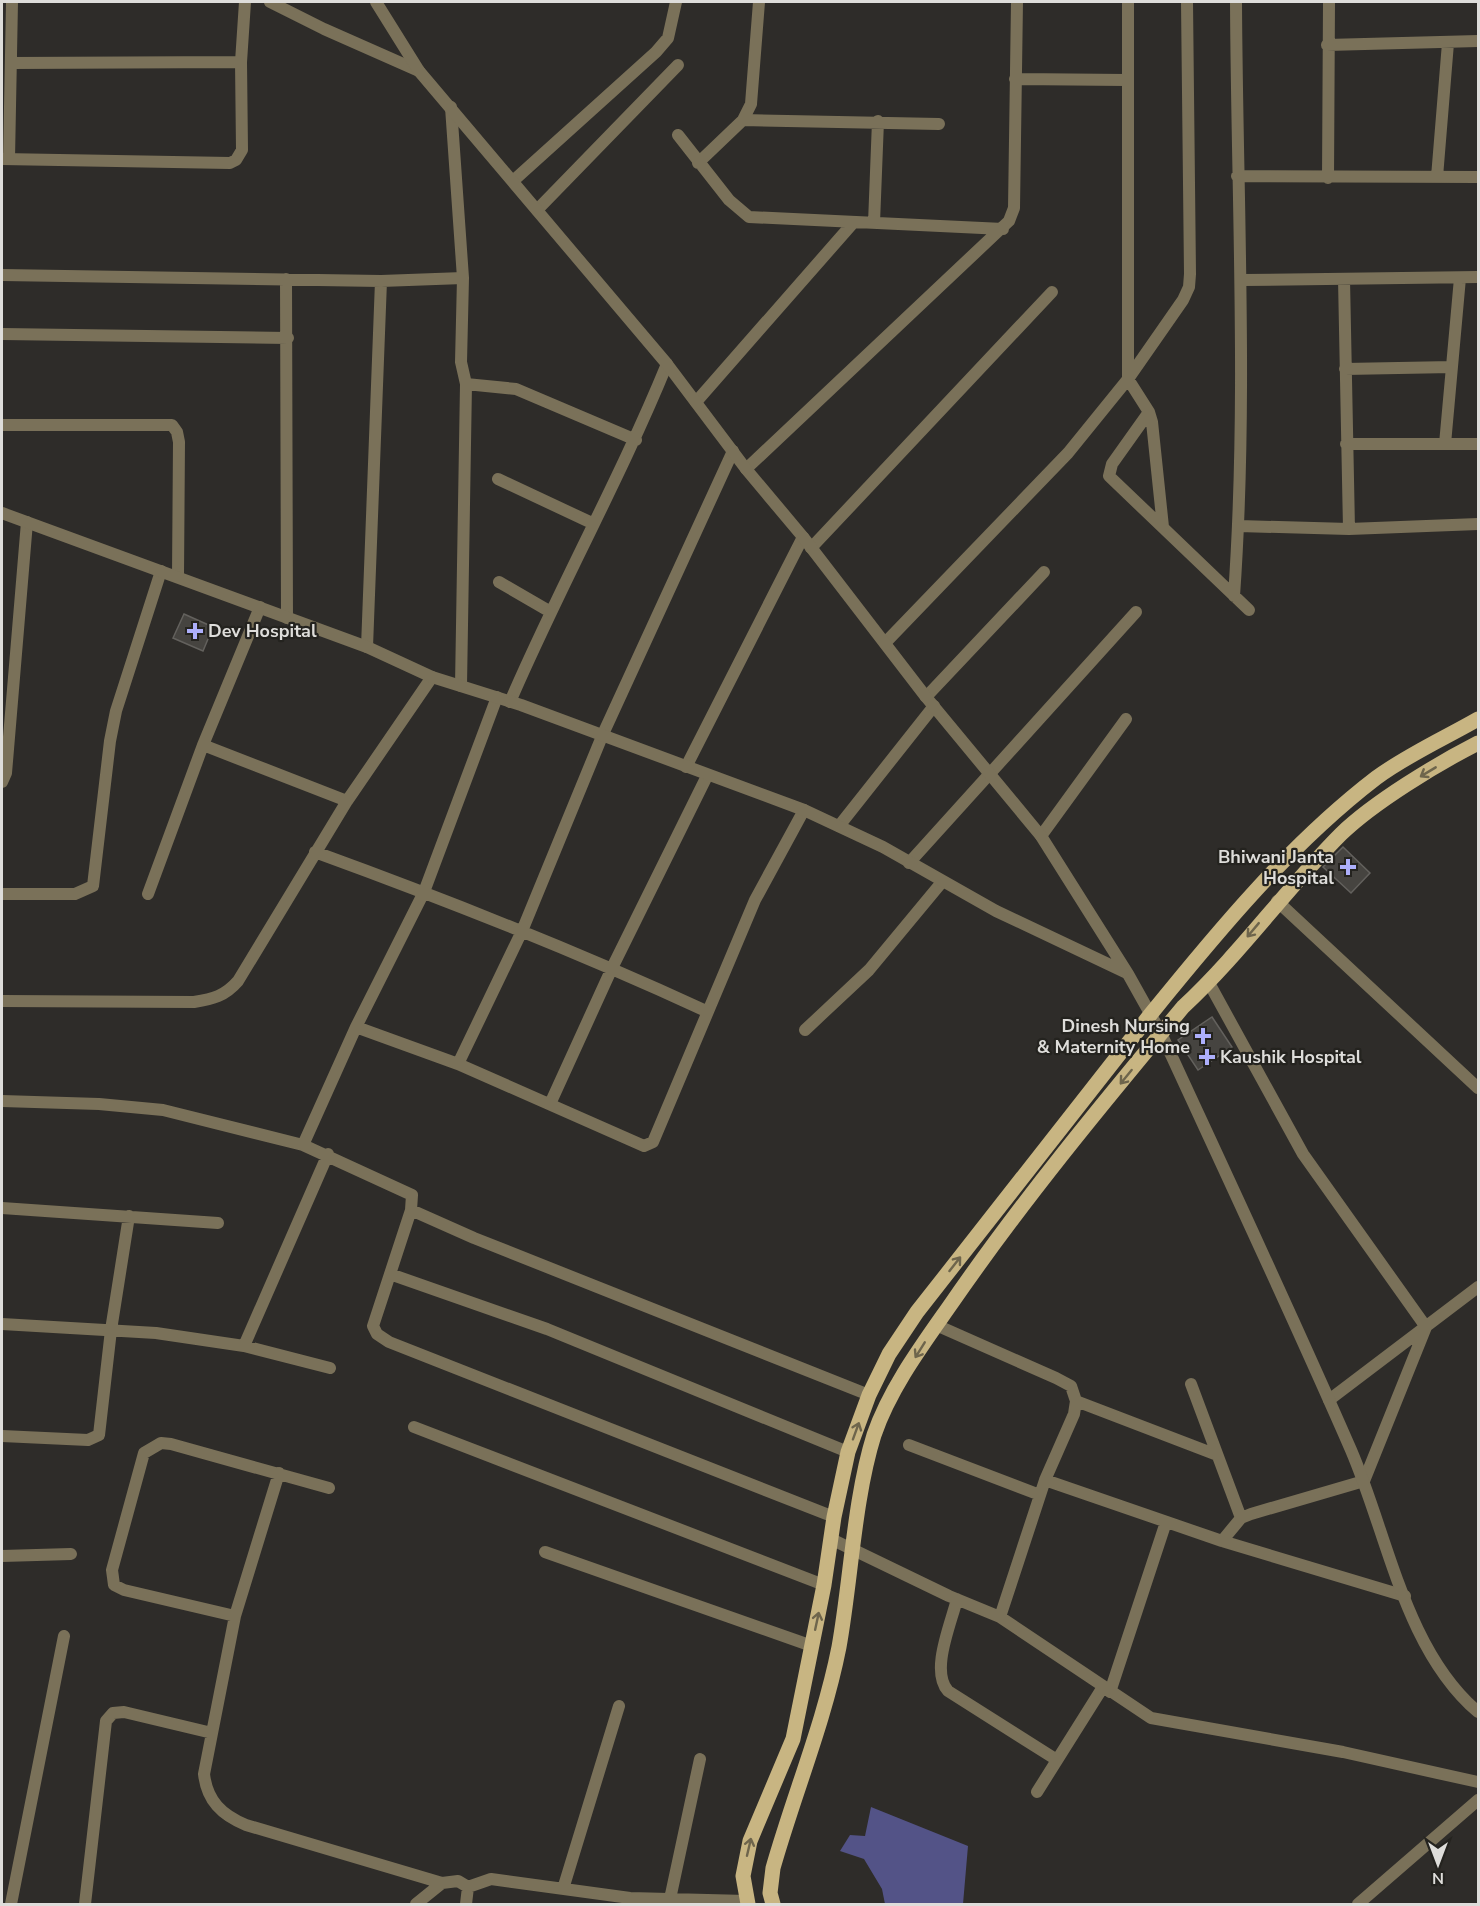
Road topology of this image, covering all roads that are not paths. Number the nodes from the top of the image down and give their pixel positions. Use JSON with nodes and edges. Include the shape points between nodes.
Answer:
{"nodes":[{"id":1,"x":12,"y":2,"type":"edge"},
{"id":2,"x":245,"y":2,"type":"edge"},
{"id":3,"x":270,"y":2,"type":"edge"},
{"id":4,"x":376,"y":2,"type":"edge"},
{"id":5,"x":676,"y":2,"type":"edge"},
{"id":6,"x":759,"y":2,"type":"edge"},
{"id":7,"x":1017,"y":2,"type":"edge"},
{"id":8,"x":1128,"y":2,"type":"edge"},
{"id":9,"x":1187,"y":2,"type":"edge"},
{"id":10,"x":1236,"y":2,"type":"edge"},
{"id":11,"x":1329,"y":2,"type":"edge"},
{"id":12,"x":1479,"y":41,"type":"edge"},
{"id":13,"x":1448,"y":43,"type":"junction"},
{"id":14,"x":1327,"y":45,"type":"junction"},
{"id":15,"x":241,"y":62,"type":"junction"},
{"id":16,"x":11,"y":63,"type":"junction"},
{"id":17,"x":678,"y":65,"type":"dead end"},
{"id":18,"x":419,"y":71,"type":"junction"},
{"id":19,"x":1015,"y":79,"type":"junction"},
{"id":20,"x":1126,"y":80,"type":"junction"},
{"id":21,"x":451,"y":107,"type":"junction"},
{"id":22,"x":743,"y":120,"type":"junction"},
{"id":23,"x":878,"y":121,"type":"junction"},
{"id":24,"x":939,"y":124,"type":"dead end"},
{"id":25,"x":678,"y":135,"type":"dead end"},
{"id":26,"x":5,"y":159,"type":"edge"},
{"id":27,"x":698,"y":163,"type":"junction"},
{"id":28,"x":1237,"y":176,"type":"junction"},
{"id":29,"x":1437,"y":177,"type":"junction"},
{"id":30,"x":1479,"y":177,"type":"edge"},
{"id":31,"x":1328,"y":178,"type":"junction"},
{"id":32,"x":513,"y":181,"type":"junction"},
{"id":33,"x":537,"y":210,"type":"junction"},
{"id":34,"x":853,"y":223,"type":"junction"},
{"id":35,"x":874,"y":223,"type":"junction"},
{"id":36,"x":1003,"y":229,"type":"junction"},
{"id":37,"x":2,"y":275,"type":"edge"},
{"id":38,"x":463,"y":278,"type":"junction"},
{"id":39,"x":1460,"y":278,"type":"junction"},
{"id":40,"x":1479,"y":278,"type":"edge"},
{"id":41,"x":286,"y":279,"type":"junction"},
{"id":42,"x":1242,"y":279,"type":"junction"},
{"id":43,"x":1344,"y":279,"type":"junction"},
{"id":44,"x":381,"y":281,"type":"junction"},
{"id":45,"x":1052,"y":292,"type":"dead end"},
{"id":46,"x":2,"y":334,"type":"edge"},
{"id":47,"x":288,"y":338,"type":"junction"},
{"id":48,"x":667,"y":364,"type":"junction"},
{"id":49,"x":1452,"y":367,"type":"junction"},
{"id":50,"x":1345,"y":369,"type":"junction"},
{"id":51,"x":1128,"y":379,"type":"junction"},
{"id":52,"x":466,"y":384,"type":"junction"},
{"id":53,"x":696,"y":402,"type":"junction"},
{"id":54,"x":1149,"y":412,"type":"junction"},
{"id":55,"x":2,"y":425,"type":"edge"},
{"id":56,"x":636,"y":440,"type":"junction"},
{"id":57,"x":1346,"y":444,"type":"junction"},
{"id":58,"x":1445,"y":444,"type":"junction"},
{"id":59,"x":1479,"y":444,"type":"edge"},
{"id":60,"x":733,"y":451,"type":"junction"},
{"id":61,"x":746,"y":469,"type":"junction"},
{"id":62,"x":498,"y":479,"type":"dead end"},
{"id":63,"x":2,"y":513,"type":"edge"},
{"id":64,"x":27,"y":522,"type":"junction"},
{"id":65,"x":592,"y":524,"type":"junction"},
{"id":66,"x":1479,"y":524,"type":"edge"},
{"id":67,"x":1239,"y":526,"type":"junction"},
{"id":68,"x":1163,"y":527,"type":"junction"},
{"id":69,"x":1349,"y":529,"type":"junction"},
{"id":70,"x":807,"y":543,"type":"junction"},
{"id":71,"x":161,"y":571,"type":"junction"},
{"id":72,"x":1044,"y":572,"type":"dead end"},
{"id":73,"x":178,"y":576,"type":"junction"},
{"id":74,"x":499,"y":582,"type":"dead end"},
{"id":75,"x":1234,"y":596,"type":"junction"},
{"id":76,"x":260,"y":606,"type":"junction"},
{"id":77,"x":1249,"y":610,"type":"dead end"},
{"id":78,"x":549,"y":611,"type":"junction"},
{"id":79,"x":1136,"y":612,"type":"dead end"},
{"id":80,"x":287,"y":618,"type":"junction"},
{"id":81,"x":885,"y":642,"type":"junction"},
{"id":82,"x":367,"y":647,"type":"junction"},
{"id":83,"x":432,"y":676,"type":"junction"},
{"id":84,"x":461,"y":686,"type":"junction"},
{"id":85,"x":497,"y":697,"type":"junction"},
{"id":86,"x":510,"y":702,"type":"junction"},
{"id":87,"x":930,"y":702,"type":"junction"},
{"id":88,"x":1479,"y":718,"type":"edge"},
{"id":89,"x":1126,"y":719,"type":"dead end"},
{"id":90,"x":603,"y":734,"type":"junction"},
{"id":91,"x":203,"y":745,"type":"junction"},
{"id":92,"x":1476,"y":747,"type":"edge"},
{"id":93,"x":686,"y":767,"type":"junction"},
{"id":94,"x":991,"y":775,"type":"junction"},
{"id":95,"x":707,"y":776,"type":"junction"},
{"id":96,"x":2,"y":782,"type":"edge"},
{"id":97,"x":346,"y":801,"type":"junction"},
{"id":98,"x":804,"y":810,"type":"junction"},
{"id":99,"x":839,"y":826,"type":"junction"},
{"id":100,"x":1041,"y":836,"type":"junction"},
{"id":101,"x":315,"y":852,"type":"junction"},
{"id":102,"x":909,"y":863,"type":"junction"},
{"id":103,"x":942,"y":882,"type":"junction"},
{"id":104,"x":424,"y":892,"type":"junction"},
{"id":105,"x":2,"y":894,"type":"edge"},
{"id":106,"x":148,"y":894,"type":"dead end"},
{"id":107,"x":1277,"y":901,"type":"junction"},
{"id":108,"x":522,"y":931,"type":"junction"},
{"id":109,"x":612,"y":968,"type":"junction"},
{"id":110,"x":1128,"y":974,"type":"junction"},
{"id":111,"x":1209,"y":983,"type":"junction"},
{"id":112,"x":2,"y":1000,"type":"edge"},
{"id":113,"x":706,"y":1011,"type":"junction"},
{"id":114,"x":1150,"y":1015,"type":"junction"},
{"id":115,"x":356,"y":1027,"type":"junction"},
{"id":116,"x":805,"y":1030,"type":"dead end"},
{"id":117,"x":1161,"y":1033,"type":"junction"},
{"id":118,"x":458,"y":1064,"type":"junction"},
{"id":119,"x":1479,"y":1088,"type":"edge"},
{"id":120,"x":2,"y":1101,"type":"edge"},
{"id":121,"x":550,"y":1104,"type":"junction"},
{"id":122,"x":303,"y":1145,"type":"junction"},
{"id":123,"x":328,"y":1154,"type":"junction"},
{"id":124,"x":2,"y":1208,"type":"edge"},
{"id":125,"x":411,"y":1209,"type":"junction"},
{"id":126,"x":129,"y":1216,"type":"junction"},
{"id":127,"x":218,"y":1223,"type":"dead end"},
{"id":128,"x":390,"y":1274,"type":"junction"},
{"id":129,"x":1479,"y":1287,"type":"edge"},
{"id":130,"x":2,"y":1324,"type":"edge"},
{"id":131,"x":936,"y":1325,"type":"junction"},
{"id":132,"x":1426,"y":1327,"type":"junction"},
{"id":133,"x":111,"y":1330,"type":"junction"},
{"id":134,"x":244,"y":1346,"type":"junction"},
{"id":135,"x":330,"y":1368,"type":"dead end"},
{"id":136,"x":1191,"y":1384,"type":"dead end"},
{"id":137,"x":869,"y":1395,"type":"junction"},
{"id":138,"x":1329,"y":1400,"type":"junction"},
{"id":139,"x":1076,"y":1401,"type":"junction"},
{"id":140,"x":414,"y":1427,"type":"dead end"},
{"id":141,"x":2,"y":1436,"type":"edge"},
{"id":142,"x":909,"y":1445,"type":"dead end"},
{"id":143,"x":848,"y":1452,"type":"junction"},
{"id":144,"x":1217,"y":1455,"type":"junction"},
{"id":145,"x":279,"y":1473,"type":"junction"},
{"id":146,"x":1045,"y":1480,"type":"junction"},
{"id":147,"x":1364,"y":1481,"type":"junction"},
{"id":148,"x":329,"y":1488,"type":"dead end"},
{"id":149,"x":1040,"y":1495,"type":"junction"},
{"id":150,"x":834,"y":1517,"type":"junction"},
{"id":151,"x":1241,"y":1518,"type":"junction"},
{"id":152,"x":1166,"y":1522,"type":"junction"},
{"id":153,"x":831,"y":1539,"type":"junction"},
{"id":154,"x":1222,"y":1541,"type":"junction"},
{"id":155,"x":854,"y":1549,"type":"junction"},
{"id":156,"x":544,"y":1552,"type":"dead end"},
{"id":157,"x":71,"y":1554,"type":"dead end"},
{"id":158,"x":2,"y":1556,"type":"edge"},
{"id":159,"x":824,"y":1585,"type":"junction"},
{"id":160,"x":1405,"y":1596,"type":"junction"},
{"id":161,"x":957,"y":1599,"type":"junction"},
{"id":162,"x":235,"y":1616,"type":"junction"},
{"id":163,"x":1000,"y":1617,"type":"junction"},
{"id":164,"x":64,"y":1636,"type":"dead end"},
{"id":165,"x":812,"y":1646,"type":"junction"},
{"id":166,"x":1107,"y":1689,"type":"junction"},
{"id":167,"x":619,"y":1706,"type":"dead end"},
{"id":168,"x":1479,"y":1712,"type":"edge"},
{"id":169,"x":212,"y":1733,"type":"junction"},
{"id":170,"x":700,"y":1759,"type":"dead end"},
{"id":171,"x":1057,"y":1760,"type":"junction"},
{"id":172,"x":1479,"y":1782,"type":"edge"},
{"id":173,"x":1036,"y":1792,"type":"dead end"},
{"id":174,"x":1479,"y":1800,"type":"edge"},
{"id":175,"x":442,"y":1883,"type":"junction"},
{"id":176,"x":468,"y":1887,"type":"junction"},
{"id":177,"x":563,"y":1889,"type":"junction"},
{"id":178,"x":670,"y":1899,"type":"junction"},
{"id":179,"x":630,"y":1901,"type":"edge"},
{"id":180,"x":747,"y":1903,"type":"edge"},
{"id":181,"x":11,"y":1905,"type":"edge"},
{"id":182,"x":85,"y":1905,"type":"edge"},
{"id":183,"x":416,"y":1905,"type":"edge"},
{"id":184,"x":466,"y":1905,"type":"edge"},
{"id":185,"x":773,"y":1905,"type":"edge"},
{"id":186,"x":1358,"y":1905,"type":"edge"}],
"edges":[{"from":1,"to":16,"type":"street"},
{"from":2,"to":15,"type":"street"},
{"from":3,"to":18,"type":"street"},
{"from":4,"to":18,"type":"street"},
{"from":5,"to":32,"type":"street","via":[[668,38],[656,52]]},
{"from":6,"to":22,"type":"street","via":[[754,88]]},
{"from":7,"to":19,"type":"street"},
{"from":8,"to":20,"type":"street"},
{"from":9,"to":51,"type":"street","via":[[1189,287]]},
{"from":10,"to":28,"type":"street"},
{"from":11,"to":14,"type":"street"},
{"from":12,"to":13,"type":"street"},
{"from":13,"to":14,"type":"street"},
{"from":13,"to":29,"type":"street"},
{"from":14,"to":31,"type":"street"},
{"from":15,"to":16,"type":"street"},
{"from":15,"to":26,"type":"street","via":[[242,150],[230,163]]},
{"from":16,"to":26,"type":"street"},
{"from":17,"to":33,"type":"street"},
{"from":18,"to":21,"type":"street"},
{"from":19,"to":20,"type":"street"},
{"from":19,"to":36,"type":"street","via":[[1014,208]]},
{"from":20,"to":51,"type":"street"},
{"from":21,"to":32,"type":"street"},
{"from":21,"to":38,"type":"street"},
{"from":22,"to":23,"type":"street"},
{"from":22,"to":27,"type":"street"},
{"from":23,"to":24,"type":"street"},
{"from":23,"to":35,"type":"street"},
{"from":25,"to":27,"type":"street"},
{"from":27,"to":34,"type":"street","via":[[749,217]]},
{"from":28,"to":31,"type":"street"},
{"from":28,"to":42,"type":"street"},
{"from":29,"to":30,"type":"street"},
{"from":29,"to":31,"type":"street"},
{"from":32,"to":33,"type":"street"},
{"from":33,"to":48,"type":"street"},
{"from":34,"to":35,"type":"street"},
{"from":34,"to":53,"type":"street"},
{"from":35,"to":36,"type":"street"},
{"from":36,"to":61,"type":"street"},
{"from":37,"to":41,"type":"street"},
{"from":38,"to":44,"type":"street"},
{"from":38,"to":52,"type":"street","via":[[461,362]]},
{"from":39,"to":40,"type":"street"},
{"from":39,"to":43,"type":"street"},
{"from":39,"to":49,"type":"street"},
{"from":41,"to":44,"type":"street"},
{"from":41,"to":47,"type":"street"},
{"from":42,"to":43,"type":"street"},
{"from":42,"to":67,"type":"street"},
{"from":43,"to":50,"type":"street"},
{"from":44,"to":82,"type":"street"},
{"from":45,"to":70,"type":"street"},
{"from":46,"to":47,"type":"street"},
{"from":47,"to":80,"type":"street"},
{"from":48,"to":53,"type":"street"},
{"from":48,"to":56,"type":"street"},
{"from":49,"to":50,"type":"street"},
{"from":49,"to":58,"type":"street"},
{"from":50,"to":57,"type":"street"},
{"from":51,"to":54,"type":"street"},
{"from":51,"to":81,"type":"street","via":[[1068,453]]},
{"from":52,"to":56,"type":"street","via":[[528,393]]},
{"from":52,"to":84,"type":"street"},
{"from":53,"to":60,"type":"street"},
{"from":54,"to":68,"type":"street"},
{"from":54,"to":68,"type":"street","via":[[1112,464],[1109,476]]},
{"from":55,"to":73,"type":"street","via":[[172,425],[179,442]]},
{"from":56,"to":65,"type":"street"},
{"from":57,"to":58,"type":"street"},
{"from":57,"to":69,"type":"street"},
{"from":58,"to":59,"type":"street"},
{"from":60,"to":61,"type":"street"},
{"from":60,"to":90,"type":"street"},
{"from":61,"to":70,"type":"street"},
{"from":62,"to":65,"type":"street"},
{"from":63,"to":64,"type":"street"},
{"from":64,"to":71,"type":"street"},
{"from":64,"to":96,"type":"street","via":[[6,773]]},
{"from":65,"to":78,"type":"street"},
{"from":66,"to":69,"type":"street"},
{"from":67,"to":69,"type":"street"},
{"from":67,"to":75,"type":"street"},
{"from":68,"to":75,"type":"street"},
{"from":70,"to":81,"type":"street"},
{"from":70,"to":93,"type":"street"},
{"from":71,"to":73,"type":"street"},
{"from":71,"to":105,"type":"street","via":[[112,731],[93,886],[75,894]]},
{"from":72,"to":87,"type":"street"},
{"from":73,"to":76,"type":"street"},
{"from":74,"to":78,"type":"street"},
{"from":75,"to":77,"type":"street"},
{"from":76,"to":80,"type":"street"},
{"from":76,"to":91,"type":"street"},
{"from":78,"to":86,"type":"street"},
{"from":79,"to":94,"type":"street"},
{"from":80,"to":82,"type":"street"},
{"from":81,"to":87,"type":"street"},
{"from":82,"to":83,"type":"street"},
{"from":83,"to":84,"type":"street"},
{"from":83,"to":97,"type":"street"},
{"from":84,"to":85,"type":"street"},
{"from":85,"to":86,"type":"street"},
{"from":85,"to":104,"type":"street"},
{"from":86,"to":90,"type":"street"},
{"from":87,"to":94,"type":"street"},
{"from":87,"to":99,"type":"street"},
{"from":88,"to":114,"type":"main road","via":[[1377,777],[1297,847]]},
{"from":89,"to":100,"type":"street"},
{"from":90,"to":93,"type":"street"},
{"from":90,"to":108,"type":"street"},
{"from":91,"to":97,"type":"street"},
{"from":91,"to":106,"type":"street"},
{"from":92,"to":107,"type":"main road","one_way":true,"via":[[1401,789],[1343,832]]},
{"from":93,"to":95,"type":"street"},
{"from":94,"to":100,"type":"street"},
{"from":94,"to":102,"type":"street"},
{"from":95,"to":98,"type":"street"},
{"from":95,"to":109,"type":"street"},
{"from":97,"to":101,"type":"street"},
{"from":98,"to":99,"type":"street"},
{"from":98,"to":113,"type":"street","via":[[755,900]]},
{"from":99,"to":102,"type":"street"},
{"from":100,"to":110,"type":"street"},
{"from":101,"to":104,"type":"street"},
{"from":101,"to":112,"type":"street","via":[[238,981],[214,999]]},
{"from":102,"to":103,"type":"street"},
{"from":103,"to":110,"type":"street"},
{"from":103,"to":116,"type":"street","via":[[869,969]]},
{"from":104,"to":108,"type":"street"},
{"from":104,"to":115,"type":"street"},
{"from":107,"to":111,"type":"main road","one_way":true},
{"from":107,"to":119,"type":"street"},
{"from":108,"to":109,"type":"street"},
{"from":108,"to":118,"type":"street"},
{"from":109,"to":113,"type":"street"},
{"from":109,"to":121,"type":"street"},
{"from":110,"to":114,"type":"street"},
{"from":111,"to":117,"type":"main road"},
{"from":111,"to":132,"type":"street","via":[[1303,1154]]},
{"from":113,"to":121,"type":"street","via":[[653,1142],[637,1145]]},
{"from":114,"to":117,"type":"street"},
{"from":137,"to":114,"type":"main road","one_way":true,"via":[[889,1354],[917,1312]]},
{"from":115,"to":118,"type":"street"},
{"from":115,"to":122,"type":"street"},
{"from":117,"to":131,"type":"main road","one_way":true,"via":[[997,1237]]},
{"from":117,"to":138,"type":"street"},
{"from":118,"to":121,"type":"street"},
{"from":120,"to":122,"type":"street","via":[[163,1110]]},
{"from":122,"to":123,"type":"street"},
{"from":123,"to":125,"type":"street","via":[[407,1191],[412,1195]]},
{"from":123,"to":134,"type":"street"},
{"from":124,"to":126,"type":"street"},
{"from":125,"to":128,"type":"street"},
{"from":125,"to":137,"type":"street"},
{"from":126,"to":127,"type":"street"},
{"from":126,"to":133,"type":"street"},
{"from":128,"to":143,"type":"street","via":[[547,1329]]},
{"from":128,"to":150,"type":"street","via":[[373,1326],[389,1342]]},
{"from":129,"to":132,"type":"street"},
{"from":130,"to":133,"type":"street"},
{"from":131,"to":139,"type":"street","via":[[1071,1386]]},
{"from":131,"to":155,"type":"main road","one_way":true,"via":[[889,1401],[874,1434]]},
{"from":132,"to":138,"type":"street"},
{"from":132,"to":147,"type":"street"},
{"from":133,"to":134,"type":"street"},
{"from":133,"to":141,"type":"street","via":[[99,1435],[95,1439]]},
{"from":134,"to":135,"type":"street"},
{"from":136,"to":144,"type":"street"},
{"from":143,"to":137,"type":"main road","one_way":true},
{"from":138,"to":147,"type":"street"},
{"from":139,"to":144,"type":"street"},
{"from":139,"to":146,"type":"street"},
{"from":140,"to":159,"type":"street"},
{"from":142,"to":149,"type":"street"},
{"from":143,"to":150,"type":"main road"},
{"from":144,"to":151,"type":"street"},
{"from":145,"to":148,"type":"street"},
{"from":145,"to":162,"type":"street"},
{"from":145,"to":162,"type":"street","via":[[171,1444],[161,1443],[144,1453],[112,1570],[114,1585]]},
{"from":146,"to":149,"type":"street"},
{"from":146,"to":152,"type":"street"},
{"from":147,"to":151,"type":"street"},
{"from":147,"to":160,"type":"street"},
{"from":149,"to":163,"type":"street"},
{"from":150,"to":153,"type":"main road"},
{"from":151,"to":154,"type":"street"},
{"from":152,"to":154,"type":"street"},
{"from":152,"to":166,"type":"street"},
{"from":153,"to":155,"type":"street"},
{"from":153,"to":159,"type":"main road"},
{"from":154,"to":160,"type":"street"},
{"from":155,"to":161,"type":"street"},
{"from":155,"to":185,"type":"main road","via":[[830,1689],[773,1868]]},
{"from":156,"to":165,"type":"street"},
{"from":157,"to":158,"type":"street"},
{"from":165,"to":159,"type":"main road","one_way":true},
{"from":160,"to":168,"type":"street","via":[[1435,1662],[1463,1699]]},
{"from":161,"to":163,"type":"street"},
{"from":161,"to":171,"type":"street","via":[[939,1668],[941,1683]]},
{"from":162,"to":169,"type":"street"},
{"from":163,"to":166,"type":"street"},
{"from":164,"to":181,"type":"street"},
{"from":180,"to":165,"type":"main road","one_way":true,"via":[[744,1876],[750,1841],[793,1739]]},
{"from":166,"to":171,"type":"street"},
{"from":166,"to":172,"type":"street","via":[[1137,1711],[1164,1722],[1343,1752]]},
{"from":167,"to":177,"type":"street"},
{"from":169,"to":175,"type":"street","via":[[204,1774],[206,1790],[219,1810],[231,1819]]},
{"from":169,"to":182,"type":"street","via":[[124,1713],[113,1713],[106,1721]]},
{"from":170,"to":178,"type":"street"},
{"from":171,"to":173,"type":"street"},
{"from":174,"to":186,"type":"street"},
{"from":175,"to":176,"type":"street","via":[[458,1881]]},
{"from":175,"to":183,"type":"street"},
{"from":176,"to":177,"type":"street","via":[[491,1879]]},
{"from":176,"to":184,"type":"street"},
{"from":177,"to":179,"type":"street"},
{"from":178,"to":179,"type":"street"},
{"from":178,"to":180,"type":"street"}]}
